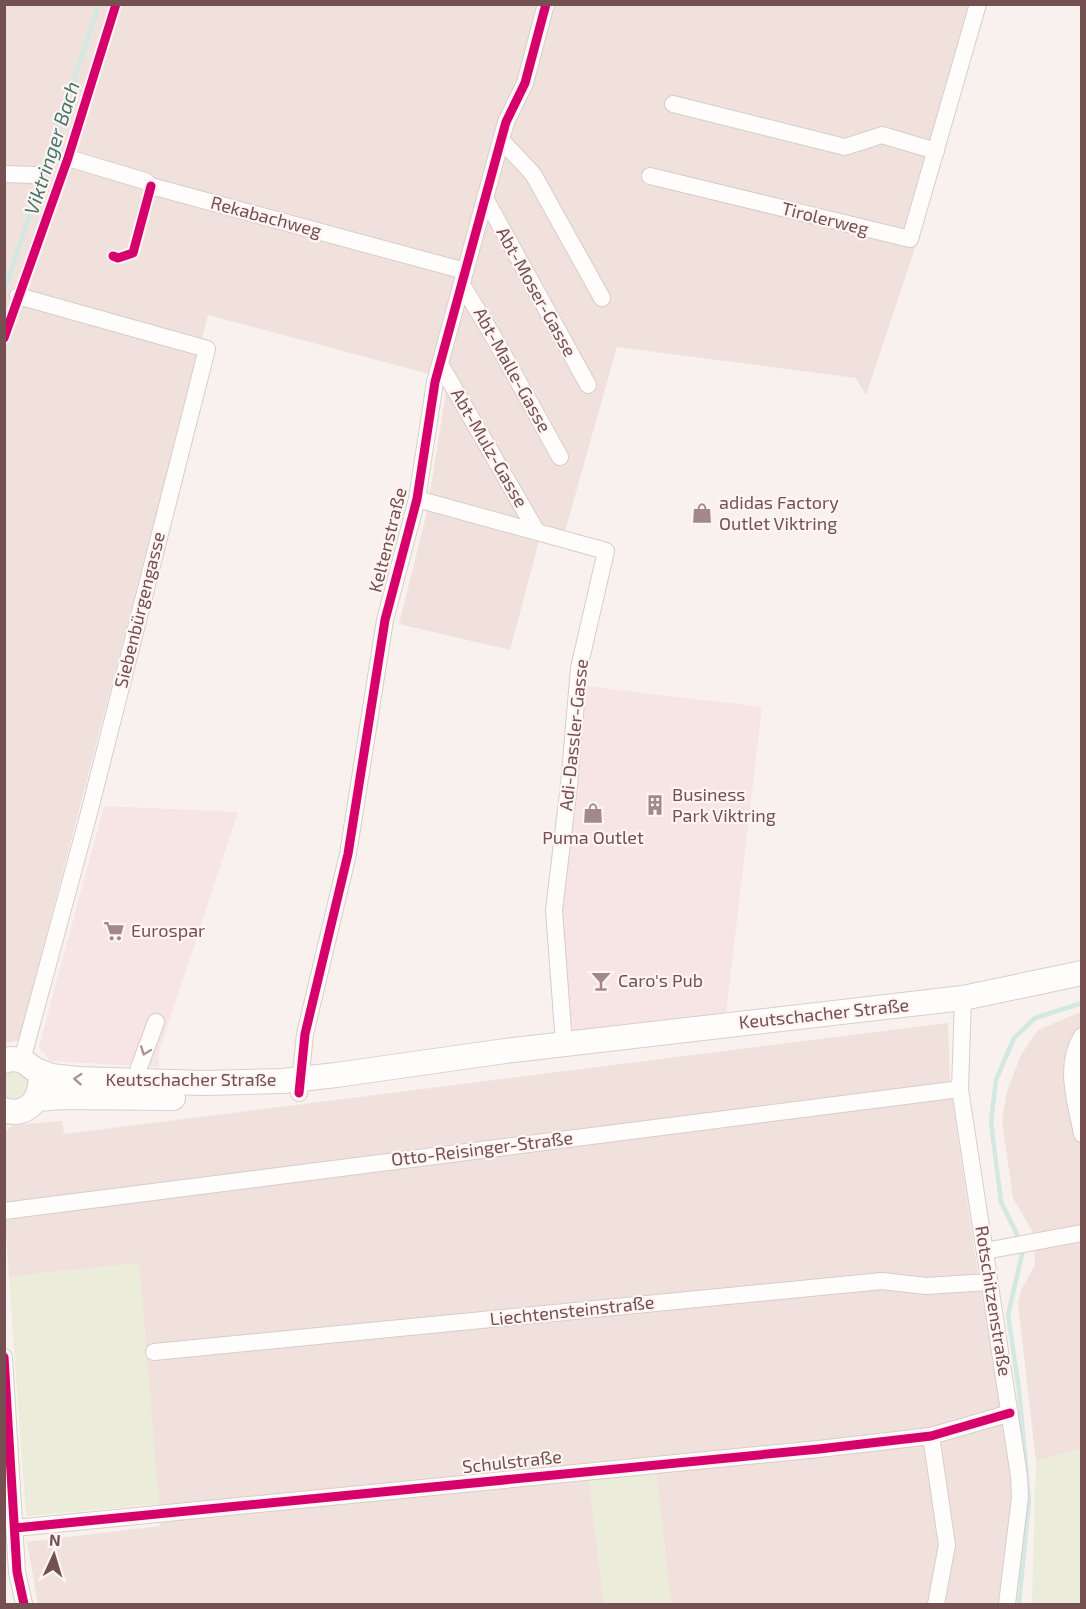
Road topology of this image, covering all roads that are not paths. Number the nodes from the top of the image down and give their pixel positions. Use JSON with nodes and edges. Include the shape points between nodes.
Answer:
{"nodes":[{"id":1,"x":546,"y":4,"type":"edge"},
{"id":2,"x":978,"y":4,"type":"edge"},
{"id":3,"x":673,"y":104,"type":"dead end"},
{"id":4,"x":501,"y":140,"type":"junction"},
{"id":5,"x":936,"y":151,"type":"junction"},
{"id":6,"x":68,"y":158,"type":"dead end"},
{"id":7,"x":4,"y":174,"type":"edge"},
{"id":8,"x":36,"y":175,"type":"dead end"},
{"id":9,"x":650,"y":176,"type":"dead end"},
{"id":10,"x":485,"y":198,"type":"junction"},
{"id":11,"x":463,"y":278,"type":"junction"},
{"id":12,"x":18,"y":296,"type":"dead end"},
{"id":13,"x":603,"y":298,"type":"dead end"},
{"id":14,"x":440,"y":364,"type":"junction"},
{"id":15,"x":588,"y":385,"type":"dead end"},
{"id":16,"x":560,"y":457,"type":"dead end"},
{"id":17,"x":417,"y":499,"type":"junction"},
{"id":18,"x":537,"y":532,"type":"junction"},
{"id":19,"x":1082,"y":972,"type":"edge"},
{"id":20,"x":963,"y":998,"type":"junction"},
{"id":21,"x":158,"y":1015,"type":"dead end"},
{"id":22,"x":1082,"y":1036,"type":"edge"},
{"id":23,"x":564,"y":1044,"type":"junction"},
{"id":24,"x":20,"y":1063,"type":"edge"},
{"id":25,"x":134,"y":1081,"type":"junction"},
{"id":26,"x":294,"y":1084,"type":"junction"},
{"id":27,"x":960,"y":1089,"type":"junction"},
{"id":28,"x":37,"y":1099,"type":"junction"},
{"id":29,"x":6,"y":1114,"type":"edge"},
{"id":30,"x":1082,"y":1134,"type":"edge"},
{"id":31,"x":4,"y":1210,"type":"edge"},
{"id":32,"x":1082,"y":1233,"type":"edge"},
{"id":33,"x":985,"y":1251,"type":"junction"},
{"id":34,"x":989,"y":1282,"type":"junction"},
{"id":35,"x":154,"y":1352,"type":"dead end"},
{"id":36,"x":5,"y":1359,"type":"edge"},
{"id":37,"x":1010,"y":1413,"type":"junction"},
{"id":38,"x":931,"y":1436,"type":"junction"},
{"id":39,"x":15,"y":1528,"type":"junction"},
{"id":40,"x":24,"y":1605,"type":"edge"},
{"id":41,"x":936,"y":1605,"type":"edge"},
{"id":42,"x":1007,"y":1605,"type":"edge"}],
"edges":[{"from":1,"to":4,"type":"street","name":"Keltenstraße","via":[[525,82]]},
{"from":2,"to":5,"type":"street","name":"Tirolerweg"},
{"from":3,"to":5,"type":"street","via":[[845,147],[882,135]]},
{"from":4,"to":10,"type":"street","name":"Keltenstraße"},
{"from":4,"to":13,"type":"street","via":[[533,174]]},
{"from":5,"to":9,"type":"street","name":"Tirolerweg","via":[[910,239]]},
{"from":6,"to":11,"type":"street","name":"Rekabachweg"},
{"from":7,"to":8,"type":"street"},
{"from":10,"to":11,"type":"street","name":"Keltenstraße"},
{"from":10,"to":15,"type":"street","name":"Abt-Moser-Gasse"},
{"from":11,"to":14,"type":"street","name":"Keltenstraße"},
{"from":11,"to":16,"type":"street","name":"Abt-Malle-Gasse"},
{"from":12,"to":24,"type":"street","name":"Siebenbürgengasse","via":[[207,350],[89,813]]},
{"from":14,"to":17,"type":"street","name":"Keltenstraße"},
{"from":14,"to":18,"type":"street","name":"Abt-Mulz-Gasse"},
{"from":17,"to":18,"type":"street","name":"Adi-Dassler-Gasse"},
{"from":17,"to":26,"type":"street","name":"Keltenstraße","via":[[385,620],[348,854]]},
{"from":18,"to":23,"type":"street","name":"Adi-Dassler-Gasse","via":[[606,551],[579,668],[554,910]]},
{"from":19,"to":20,"type":"main road","name":"Keutschacher Straße"},
{"from":20,"to":23,"type":"main road","name":"Keutschacher Straße"},
{"from":20,"to":27,"type":"street","name":"Rotschitzenstraße"},
{"from":21,"to":25,"type":"street","one_way":true},
{"from":22,"to":30,"type":"street","via":[[1072,1059],[1071,1078]]},
{"from":23,"to":26,"type":"main road","name":"Keutschacher Straße","via":[[481,1064],[338,1089]]},
{"from":25,"to":24,"type":"main road","name":"Keutschacher Straße","one_way":true,"via":[[51,1076]]},
{"from":24,"to":28,"type":"main road","via":[[40,1083]]},
{"from":25,"to":26,"type":"main road","name":"Keutschacher Straße"},
{"from":26,"to":28,"type":"main road","name":"Keutschacher Straße","via":[[228,1098]]},
{"from":27,"to":31,"type":"street","name":"Otto-Reisinger-Straße"},
{"from":27,"to":33,"type":"street","name":"Rotschitzenstraße"},
{"from":28,"to":29,"type":"main road","name":"Keutschacher Straße","via":[[30,1107]]},
{"from":32,"to":33,"type":"street"},
{"from":33,"to":34,"type":"street","name":"Rotschitzenstraße"},
{"from":34,"to":35,"type":"street","name":"Liechtensteinstraße","via":[[926,1286],[882,1281]]},
{"from":34,"to":37,"type":"street","name":"Rotschitzenstraße"},
{"from":36,"to":39,"type":"street"},
{"from":37,"to":38,"type":"street","name":"Schulstraße"},
{"from":37,"to":42,"type":"street","name":"Rotschitzenstraße","via":[[1020,1497]]},
{"from":38,"to":39,"type":"street","name":"Schulstraße"},
{"from":38,"to":41,"type":"street","via":[[947,1545]]},
{"from":39,"to":40,"type":"street","via":[[17,1572]]}]}
